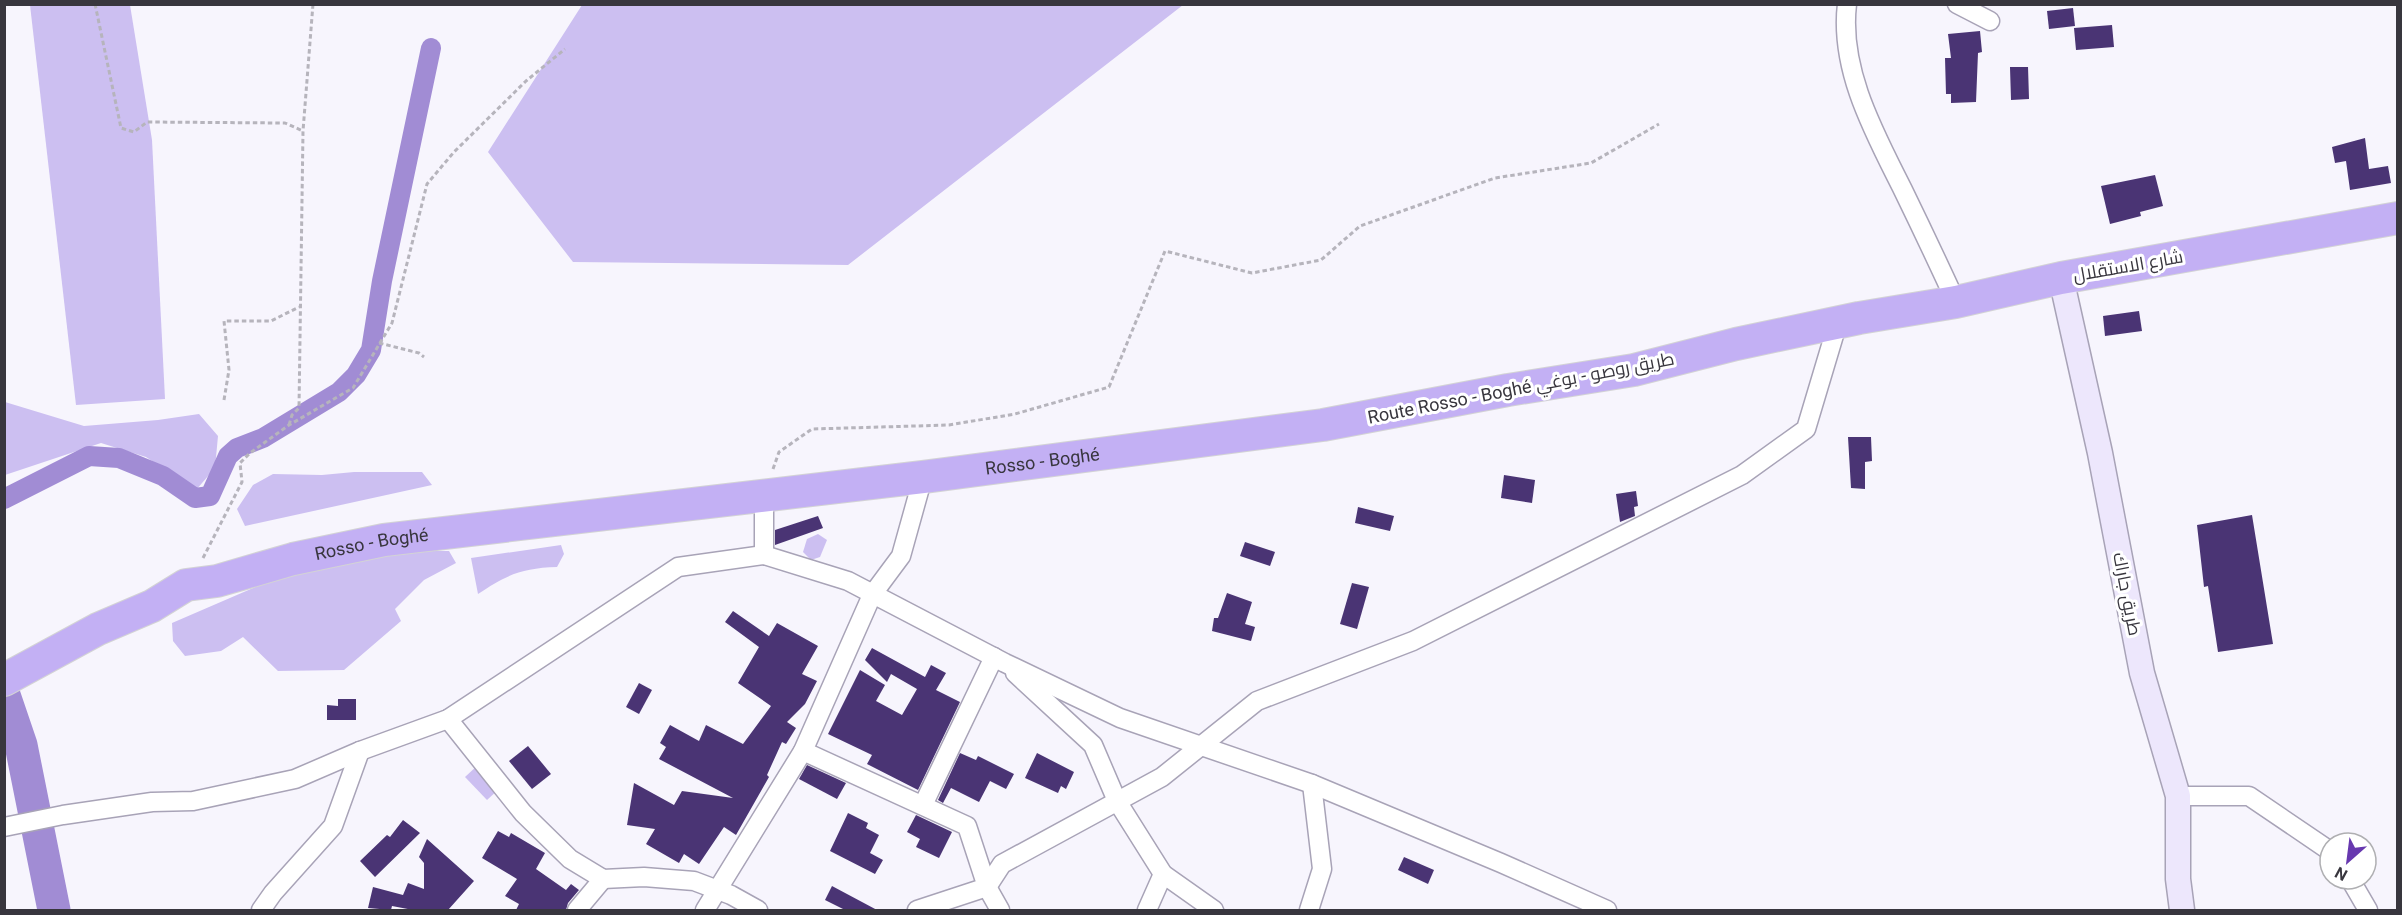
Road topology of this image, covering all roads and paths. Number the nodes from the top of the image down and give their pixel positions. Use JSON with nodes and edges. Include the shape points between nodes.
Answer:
{"nodes":[{"id":1,"x":95,"y":4,"type":"edge"},
{"id":2,"x":313,"y":4,"type":"edge"},
{"id":3,"x":1847,"y":4,"type":"edge"},
{"id":4,"x":1957,"y":4,"type":"edge"},
{"id":5,"x":1990,"y":21,"type":"dead end"},
{"id":6,"x":565,"y":49,"type":"dead end"},
{"id":7,"x":1659,"y":124,"type":"dead end"},
{"id":8,"x":303,"y":131,"type":"junction"},
{"id":9,"x":2397,"y":218,"type":"edge"},
{"id":10,"x":2061,"y":278,"type":"junction"},
{"id":11,"x":1956,"y":302,"type":"junction"},
{"id":12,"x":299,"y":307,"type":"junction"},
{"id":13,"x":1849,"y":320,"type":"junction"},
{"id":14,"x":379,"y":343,"type":"junction"},
{"id":15,"x":424,"y":357,"type":"dead end"},
{"id":16,"x":224,"y":400,"type":"dead end"},
{"id":17,"x":289,"y":424,"type":"junction"},
{"id":18,"x":923,"y":477,"type":"junction"},
{"id":19,"x":764,"y":496,"type":"junction"},
{"id":20,"x":764,"y":555,"type":"junction"},
{"id":21,"x":186,"y":585,"type":"junction"},
{"id":22,"x":872,"y":595,"type":"junction"},
{"id":23,"x":999,"y":660,"type":"junction"},
{"id":24,"x":4,"y":680,"type":"edge"},
{"id":25,"x":448,"y":719,"type":"junction"},
{"id":26,"x":1202,"y":746,"type":"junction"},
{"id":27,"x":360,"y":751,"type":"junction"},
{"id":28,"x":803,"y":751,"type":"junction"},
{"id":29,"x":1312,"y":783,"type":"junction"},
{"id":30,"x":2178,"y":796,"type":"junction"},
{"id":31,"x":1117,"y":801,"type":"junction"},
{"id":32,"x":923,"y":805,"type":"junction"},
{"id":33,"x":5,"y":827,"type":"edge"},
{"id":34,"x":2318,"y":843,"type":"edge"},
{"id":35,"x":1163,"y":874,"type":"junction"},
{"id":36,"x":603,"y":879,"type":"junction"},
{"id":37,"x":987,"y":887,"type":"junction"},
{"id":38,"x":716,"y":891,"type":"junction"},
{"id":39,"x":2357,"y":891,"type":"edge"},
{"id":40,"x":261,"y":910,"type":"edge"},
{"id":41,"x":577,"y":910,"type":"edge"},
{"id":42,"x":705,"y":910,"type":"edge"},
{"id":43,"x":758,"y":910,"type":"edge"},
{"id":44,"x":917,"y":910,"type":"edge"},
{"id":45,"x":1000,"y":910,"type":"edge"},
{"id":46,"x":1147,"y":910,"type":"edge"},
{"id":47,"x":1214,"y":910,"type":"edge"},
{"id":48,"x":1309,"y":910,"type":"edge"},
{"id":49,"x":1607,"y":910,"type":"edge"},
{"id":50,"x":2182,"y":910,"type":"edge"},
{"id":51,"x":2368,"y":910,"type":"edge"}],
"edges":[{"from":1,"to":8,"type":"path","via":[[121,128],[134,132],[147,122],[285,123]]},
{"from":2,"to":8,"type":"path"},
{"from":3,"to":11,"type":"street","via":[[1848,49],[1863,106]]},
{"from":4,"to":5,"type":"street"},
{"from":6,"to":14,"type":"path","via":[[526,81],[427,184],[392,323]]},
{"from":7,"to":19,"type":"path","via":[[1591,163],[1495,178],[1360,226],[1321,260],[1252,273],[1165,251],[1109,387],[1015,414],[949,425],[812,429],[779,452]]},
{"from":8,"to":12,"type":"path"},
{"from":9,"to":10,"type":"highway","name":"شارع الاستقلال"},
{"from":10,"to":11,"type":"highway","name":"شارع الاستقلال"},
{"from":10,"to":30,"type":"street","name":"طريق جاراك","via":[[2100,453],[2142,673]]},
{"from":11,"to":13,"type":"highway","name":"شارع الاستقلال"},
{"from":12,"to":16,"type":"path","via":[[271,321],[224,321],[229,370]]},
{"from":12,"to":17,"type":"path","via":[[299,408]]},
{"from":13,"to":18,"type":"highway","name":"Rosso - Boghé","via":[[1634,370],[1323,425]]},
{"from":13,"to":26,"type":"street","via":[[1806,429],[1743,476],[1413,641],[1257,701]]},
{"from":14,"to":15,"type":"path"},
{"from":14,"to":17,"type":"path","via":[[353,388]]},
{"from":17,"to":21,"type":"path","via":[[240,464],[242,482]]},
{"from":18,"to":19,"type":"highway","name":"Rosso - Boghé"},
{"from":18,"to":22,"type":"street","via":[[901,556]]},
{"from":19,"to":20,"type":"street"},
{"from":19,"to":21,"type":"highway","name":"Rosso - Boghé","via":[[384,540]]},
{"from":20,"to":22,"type":"street","via":[[848,581]]},
{"from":20,"to":25,"type":"street","via":[[678,567]]},
{"from":21,"to":24,"type":"highway","name":"Rosso - Boghé"},
{"from":22,"to":23,"type":"street"},
{"from":22,"to":28,"type":"street"},
{"from":23,"to":26,"type":"street","via":[[1120,718]]},
{"from":23,"to":31,"type":"street","via":[[1093,745]]},
{"from":23,"to":32,"type":"street"},
{"from":25,"to":27,"type":"street"},
{"from":25,"to":36,"type":"street","via":[[523,813],[570,859]]},
{"from":26,"to":29,"type":"street"},
{"from":26,"to":31,"type":"street","via":[[1162,777]]},
{"from":27,"to":33,"type":"street","via":[[295,779],[193,801],[152,802]]},
{"from":27,"to":40,"type":"street","via":[[333,826]]},
{"from":28,"to":32,"type":"street"},
{"from":28,"to":38,"type":"street"},
{"from":29,"to":48,"type":"street","via":[[1322,869]]},
{"from":29,"to":49,"type":"street"},
{"from":30,"to":34,"type":"street","via":[[2249,796]]},
{"from":30,"to":50,"type":"street","name":"طريق جاراك"},
{"from":31,"to":35,"type":"street"},
{"from":31,"to":37,"type":"street","via":[[1002,864]]},
{"from":32,"to":37,"type":"street","via":[[967,826]]},
{"from":35,"to":46,"type":"street"},
{"from":35,"to":47,"type":"street"},
{"from":36,"to":38,"type":"street","via":[[694,881]]},
{"from":36,"to":41,"type":"street"},
{"from":37,"to":44,"type":"street"},
{"from":37,"to":45,"type":"street"},
{"from":38,"to":42,"type":"street"},
{"from":38,"to":43,"type":"street"},
{"from":39,"to":51,"type":"street"}]}
